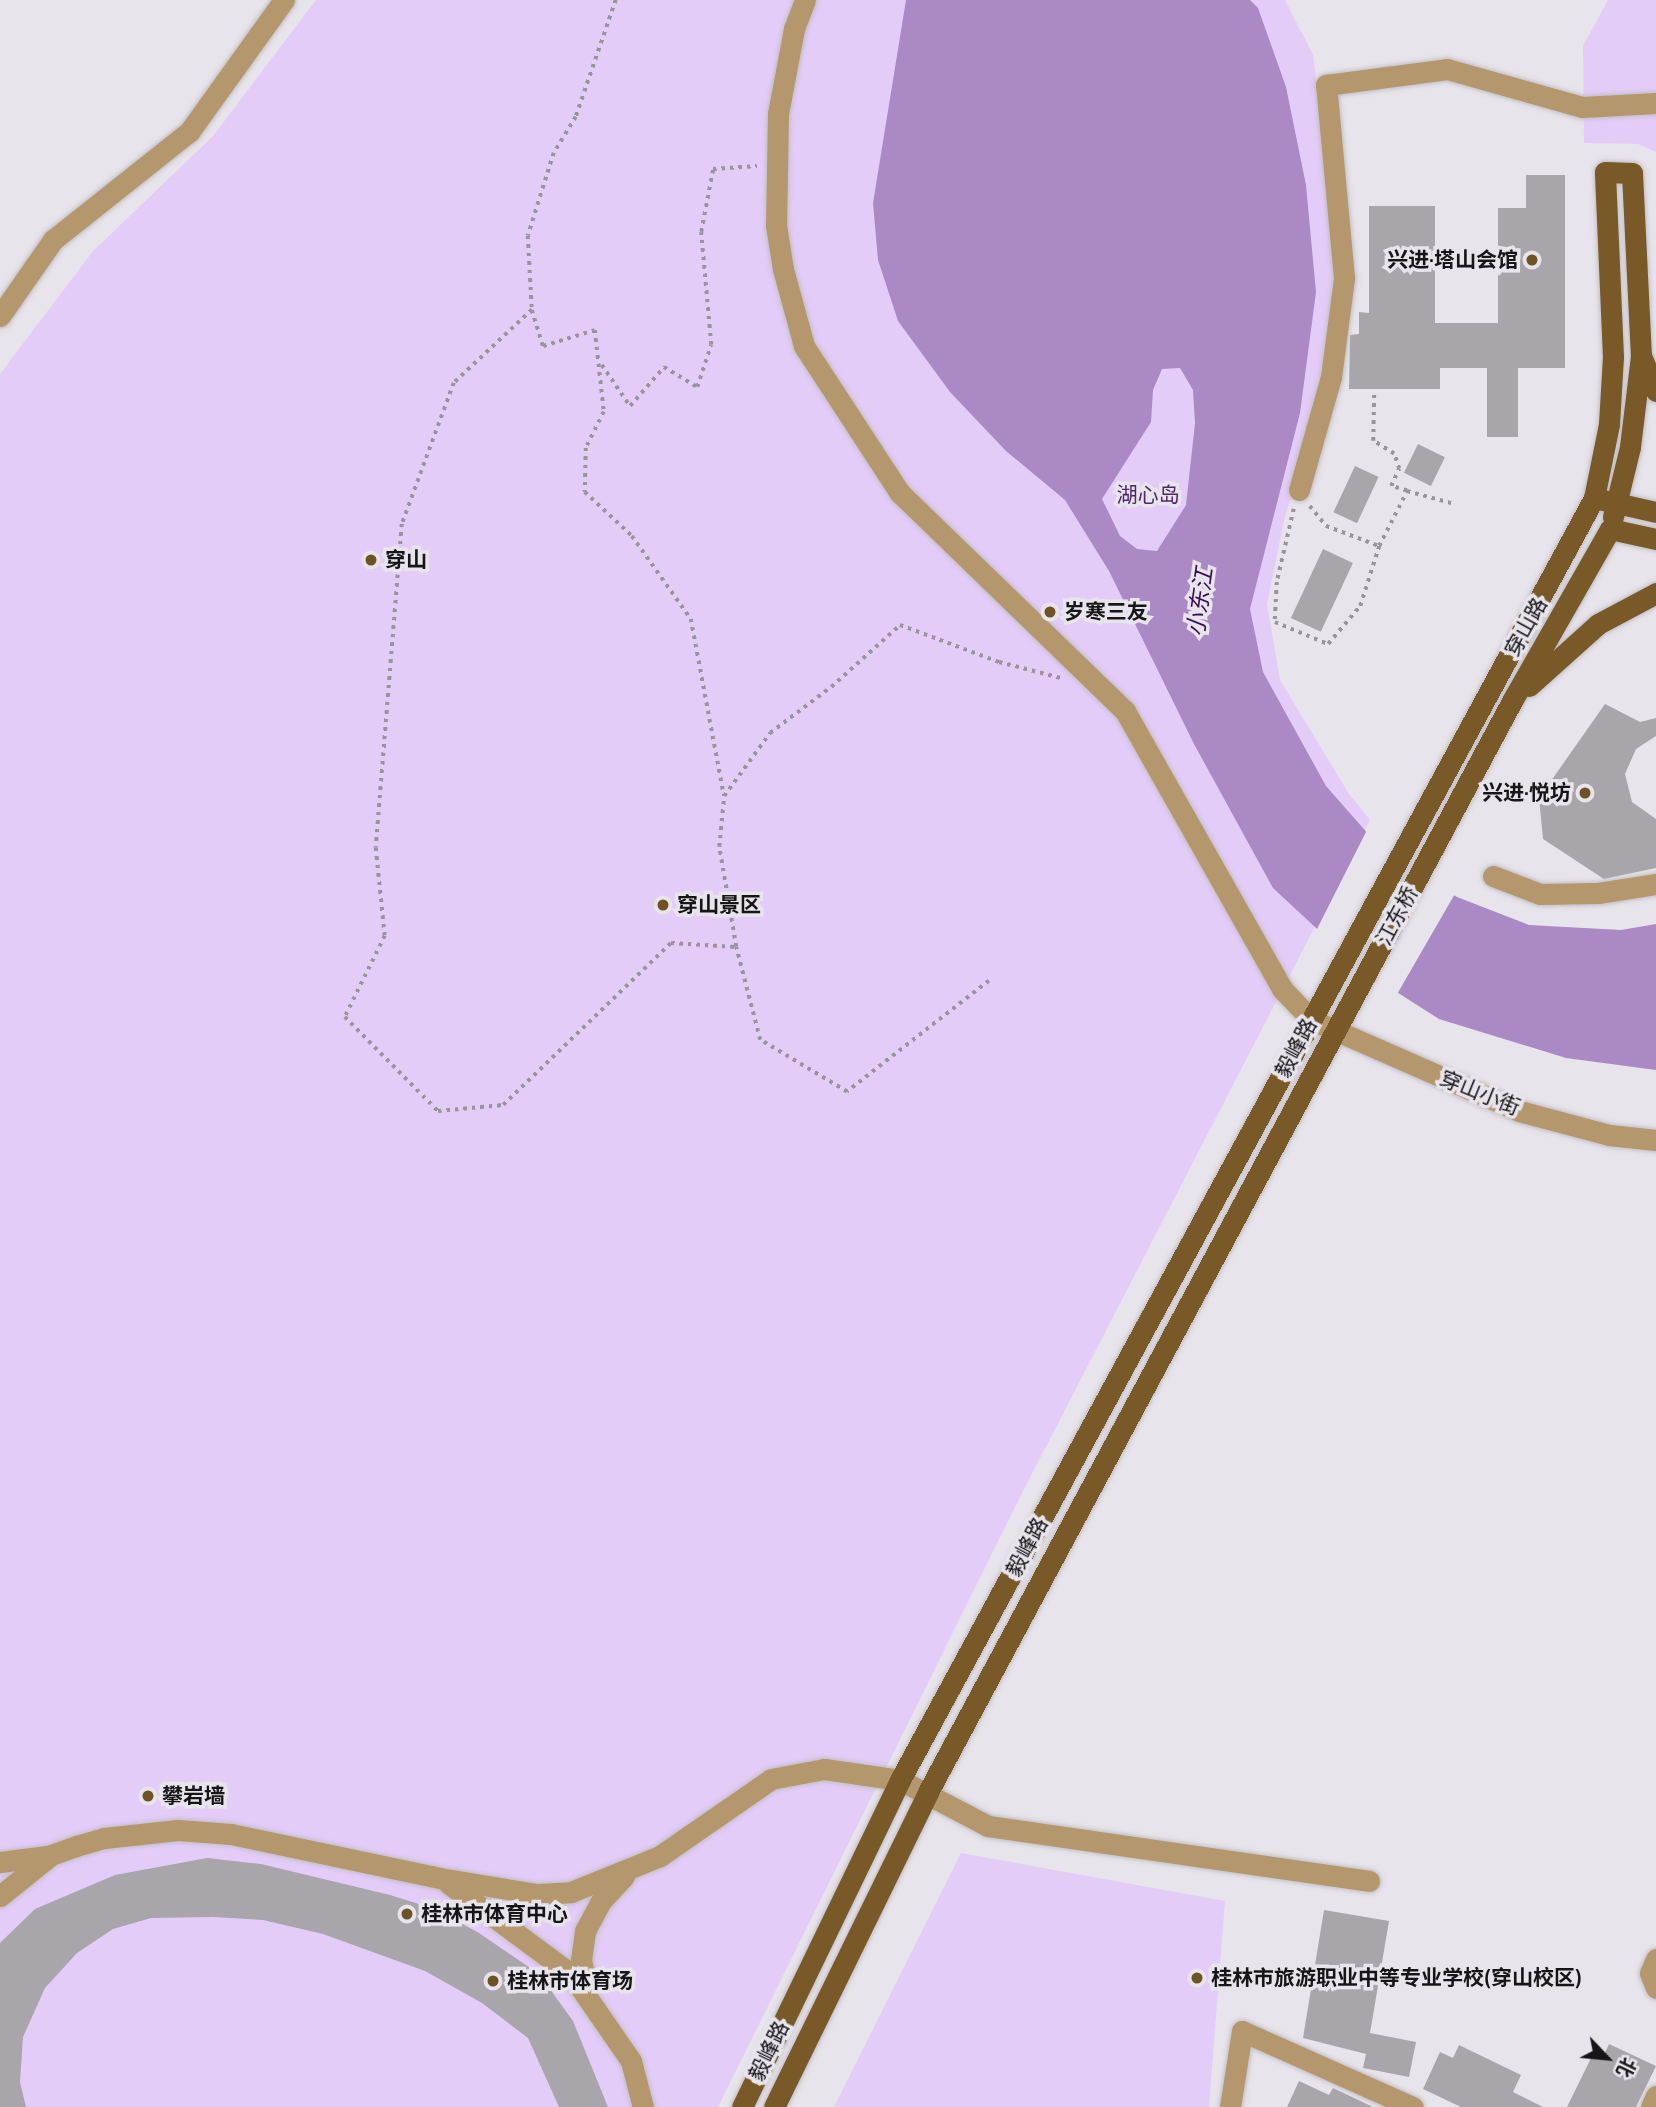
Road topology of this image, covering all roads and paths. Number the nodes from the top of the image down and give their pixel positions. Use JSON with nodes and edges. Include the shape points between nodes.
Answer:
{"nodes":[{"id":1,"x":284,"y":0,"type":"edge"},
{"id":2,"x":616,"y":0,"type":"edge"},
{"id":3,"x":805,"y":0,"type":"edge"},
{"id":4,"x":1656,"y":103,"type":"edge"},
{"id":5,"x":775,"y":165,"type":"junction"},
{"id":6,"x":532,"y":310,"type":"junction"},
{"id":7,"x":0,"y":316,"type":"edge"},
{"id":8,"x":1641,"y":356,"type":"junction"},
{"id":9,"x":601,"y":363,"type":"junction"},
{"id":10,"x":1374,"y":391,"type":"dead end"},
{"id":11,"x":1656,"y":391,"type":"edge"},
{"id":12,"x":1299,"y":490,"type":"junction"},
{"id":13,"x":1407,"y":491,"type":"junction"},
{"id":14,"x":1594,"y":498,"type":"junction"},
{"id":15,"x":1451,"y":503,"type":"dead end"},
{"id":16,"x":1617,"y":503,"type":"junction"},
{"id":17,"x":1656,"y":512,"type":"edge"},
{"id":18,"x":1584,"y":524,"type":"junction"},
{"id":19,"x":1610,"y":529,"type":"junction"},
{"id":20,"x":1656,"y":539,"type":"edge"},
{"id":21,"x":1379,"y":546,"type":"junction"},
{"id":22,"x":1656,"y":593,"type":"edge"},
{"id":23,"x":1064,"y":679,"type":"dead end"},
{"id":24,"x":1513,"y":701,"type":"junction"},
{"id":25,"x":724,"y":796,"type":"junction"},
{"id":26,"x":1426,"y":811,"type":"joint"},
{"id":27,"x":1446,"y":823,"type":"joint"},
{"id":28,"x":1493,"y":876,"type":"dead end"},
{"id":29,"x":1656,"y":884,"type":"edge"},
{"id":30,"x":736,"y":947,"type":"junction"},
{"id":31,"x":989,"y":981,"type":"dead end"},
{"id":32,"x":1326,"y":994,"type":"joint"},
{"id":33,"x":1348,"y":1009,"type":"joint"},
{"id":34,"x":1312,"y":1020,"type":"junction"},
{"id":35,"x":1334,"y":1032,"type":"junction"},
{"id":36,"x":1656,"y":1140,"type":"edge"},
{"id":37,"x":900,"y":1780,"type":"junction"},
{"id":38,"x":928,"y":1792,"type":"junction"},
{"id":39,"x":51,"y":1855,"type":"junction"},
{"id":40,"x":0,"y":1862,"type":"edge"},
{"id":41,"x":628,"y":1872,"type":"junction"},
{"id":42,"x":440,"y":1878,"type":"junction"},
{"id":43,"x":1369,"y":1881,"type":"dead end"},
{"id":44,"x":0,"y":1896,"type":"edge"},
{"id":45,"x":1656,"y":1959,"type":"edge"},
{"id":46,"x":1656,"y":1988,"type":"edge"},
{"id":47,"x":588,"y":1994,"type":"junction"},
{"id":48,"x":1656,"y":2096,"type":"edge"},
{"id":49,"x":643,"y":2107,"type":"edge"},
{"id":50,"x":742,"y":2107,"type":"edge"},
{"id":51,"x":774,"y":2107,"type":"edge"},
{"id":52,"x":1230,"y":2107,"type":"edge"},
{"id":53,"x":1413,"y":2107,"type":"edge"},
{"id":54,"x":1651,"y":2107,"type":"edge"}],
"edges":[{"from":1,"to":7,"type":"street","via":[[189,132],[53,240]]},
{"from":2,"to":6,"type":"path","via":[[576,117],[554,153],[528,236]]},
{"from":3,"to":5,"type":"street","name":"穿山小街","via":[[794,29],[778,114]]},
{"from":4,"to":12,"type":"street","via":[[1581,107],[1447,69],[1326,85],[1344,240],[1344,278],[1331,377]]},
{"from":5,"to":9,"type":"path","via":[[713,169],[701,232],[711,345],[696,387],[664,367],[630,406]]},
{"from":5,"to":34,"type":"street","name":"穿山小街","via":[[776,225],[791,309],[821,377],[900,493],[1125,711],[1282,989]]},
{"from":6,"to":9,"type":"path","via":[[543,346],[596,330]]},
{"from":6,"to":30,"type":"path","via":[[454,383],[402,524],[376,848],[385,936],[345,1017],[438,1111],[503,1104],[671,943]]},
{"from":8,"to":11,"type":"main road"},
{"from":8,"to":14,"type":"main road","name":"穿山路","via":[[1632,173],[1605,172],[1613,357],[1609,424]]},
{"from":8,"to":16,"type":"main road","name":"穿山路","via":[[1630,447]]},
{"from":9,"to":25,"type":"path","via":[[604,412],[586,448],[585,492],[632,536],[691,619]]},
{"from":10,"to":13,"type":"path","via":[[1373,441],[1394,454],[1399,469],[1391,486]]},
{"from":12,"to":21,"type":"path","via":[[1326,526]]},
{"from":12,"to":21,"type":"path","via":[[1277,582],[1275,622],[1328,644],[1360,606]]},
{"from":13,"to":15,"type":"path"},
{"from":13,"to":21,"type":"path"},
{"from":14,"to":16,"type":"main road"},
{"from":14,"to":18,"type":"main road","name":"穿山路"},
{"from":16,"to":17,"type":"main road"},
{"from":16,"to":19,"type":"main road","name":"穿山路"},
{"from":18,"to":19,"type":"main road"},
{"from":18,"to":26,"type":"main road","name":"穿山路"},
{"from":19,"to":20,"type":"main road"},
{"from":19,"to":24,"type":"main road","name":"穿山路"},
{"from":22,"to":24,"type":"main road","via":[[1598,624]]},
{"from":23,"to":25,"type":"path","via":[[999,662],[900,625],[770,733]]},
{"from":24,"to":27,"type":"main road","name":"穿山路"},
{"from":25,"to":30,"type":"path","via":[[719,847]]},
{"from":26,"to":32,"type":"main road","name":"江东桥"},
{"from":27,"to":33,"type":"main road","name":"江东桥"},
{"from":28,"to":29,"type":"street","via":[[1540,894],[1598,893]]},
{"from":30,"to":31,"type":"path","via":[[760,1040],[847,1093]]},
{"from":32,"to":34,"type":"main road","name":"毅峰路"},
{"from":33,"to":35,"type":"main road","name":"毅峰路"},
{"from":34,"to":35,"type":"street","name":"穿山小街"},
{"from":34,"to":37,"type":"main road","name":"毅峰路"},
{"from":35,"to":36,"type":"street","name":"穿山小街","via":[[1519,1111],[1609,1135]]},
{"from":35,"to":38,"type":"main road","name":"毅峰路"},
{"from":37,"to":38,"type":"street"},
{"from":37,"to":41,"type":"street","via":[[824,1769],[771,1779],[660,1856]]},
{"from":37,"to":50,"type":"main road","name":"毅峰路"},
{"from":38,"to":43,"type":"street","via":[[988,1826]]},
{"from":38,"to":51,"type":"main road","name":"毅峰路"},
{"from":39,"to":40,"type":"street"},
{"from":39,"to":42,"type":"street","via":[[104,1838],[178,1830],[290,1844]]},
{"from":39,"to":44,"type":"street"},
{"from":41,"to":42,"type":"street","via":[[571,1892],[537,1894]]},
{"from":41,"to":47,"type":"street","via":[[601,1900],[585,1931],[582,1973]]},
{"from":42,"to":47,"type":"street","via":[[550,1955]]},
{"from":45,"to":46,"type":"street","via":[[1650,1973]]},
{"from":47,"to":49,"type":"street","via":[[631,2061]]},
{"from":48,"to":54,"type":"street"},
{"from":52,"to":53,"type":"street","via":[[1242,2031]]}]}
